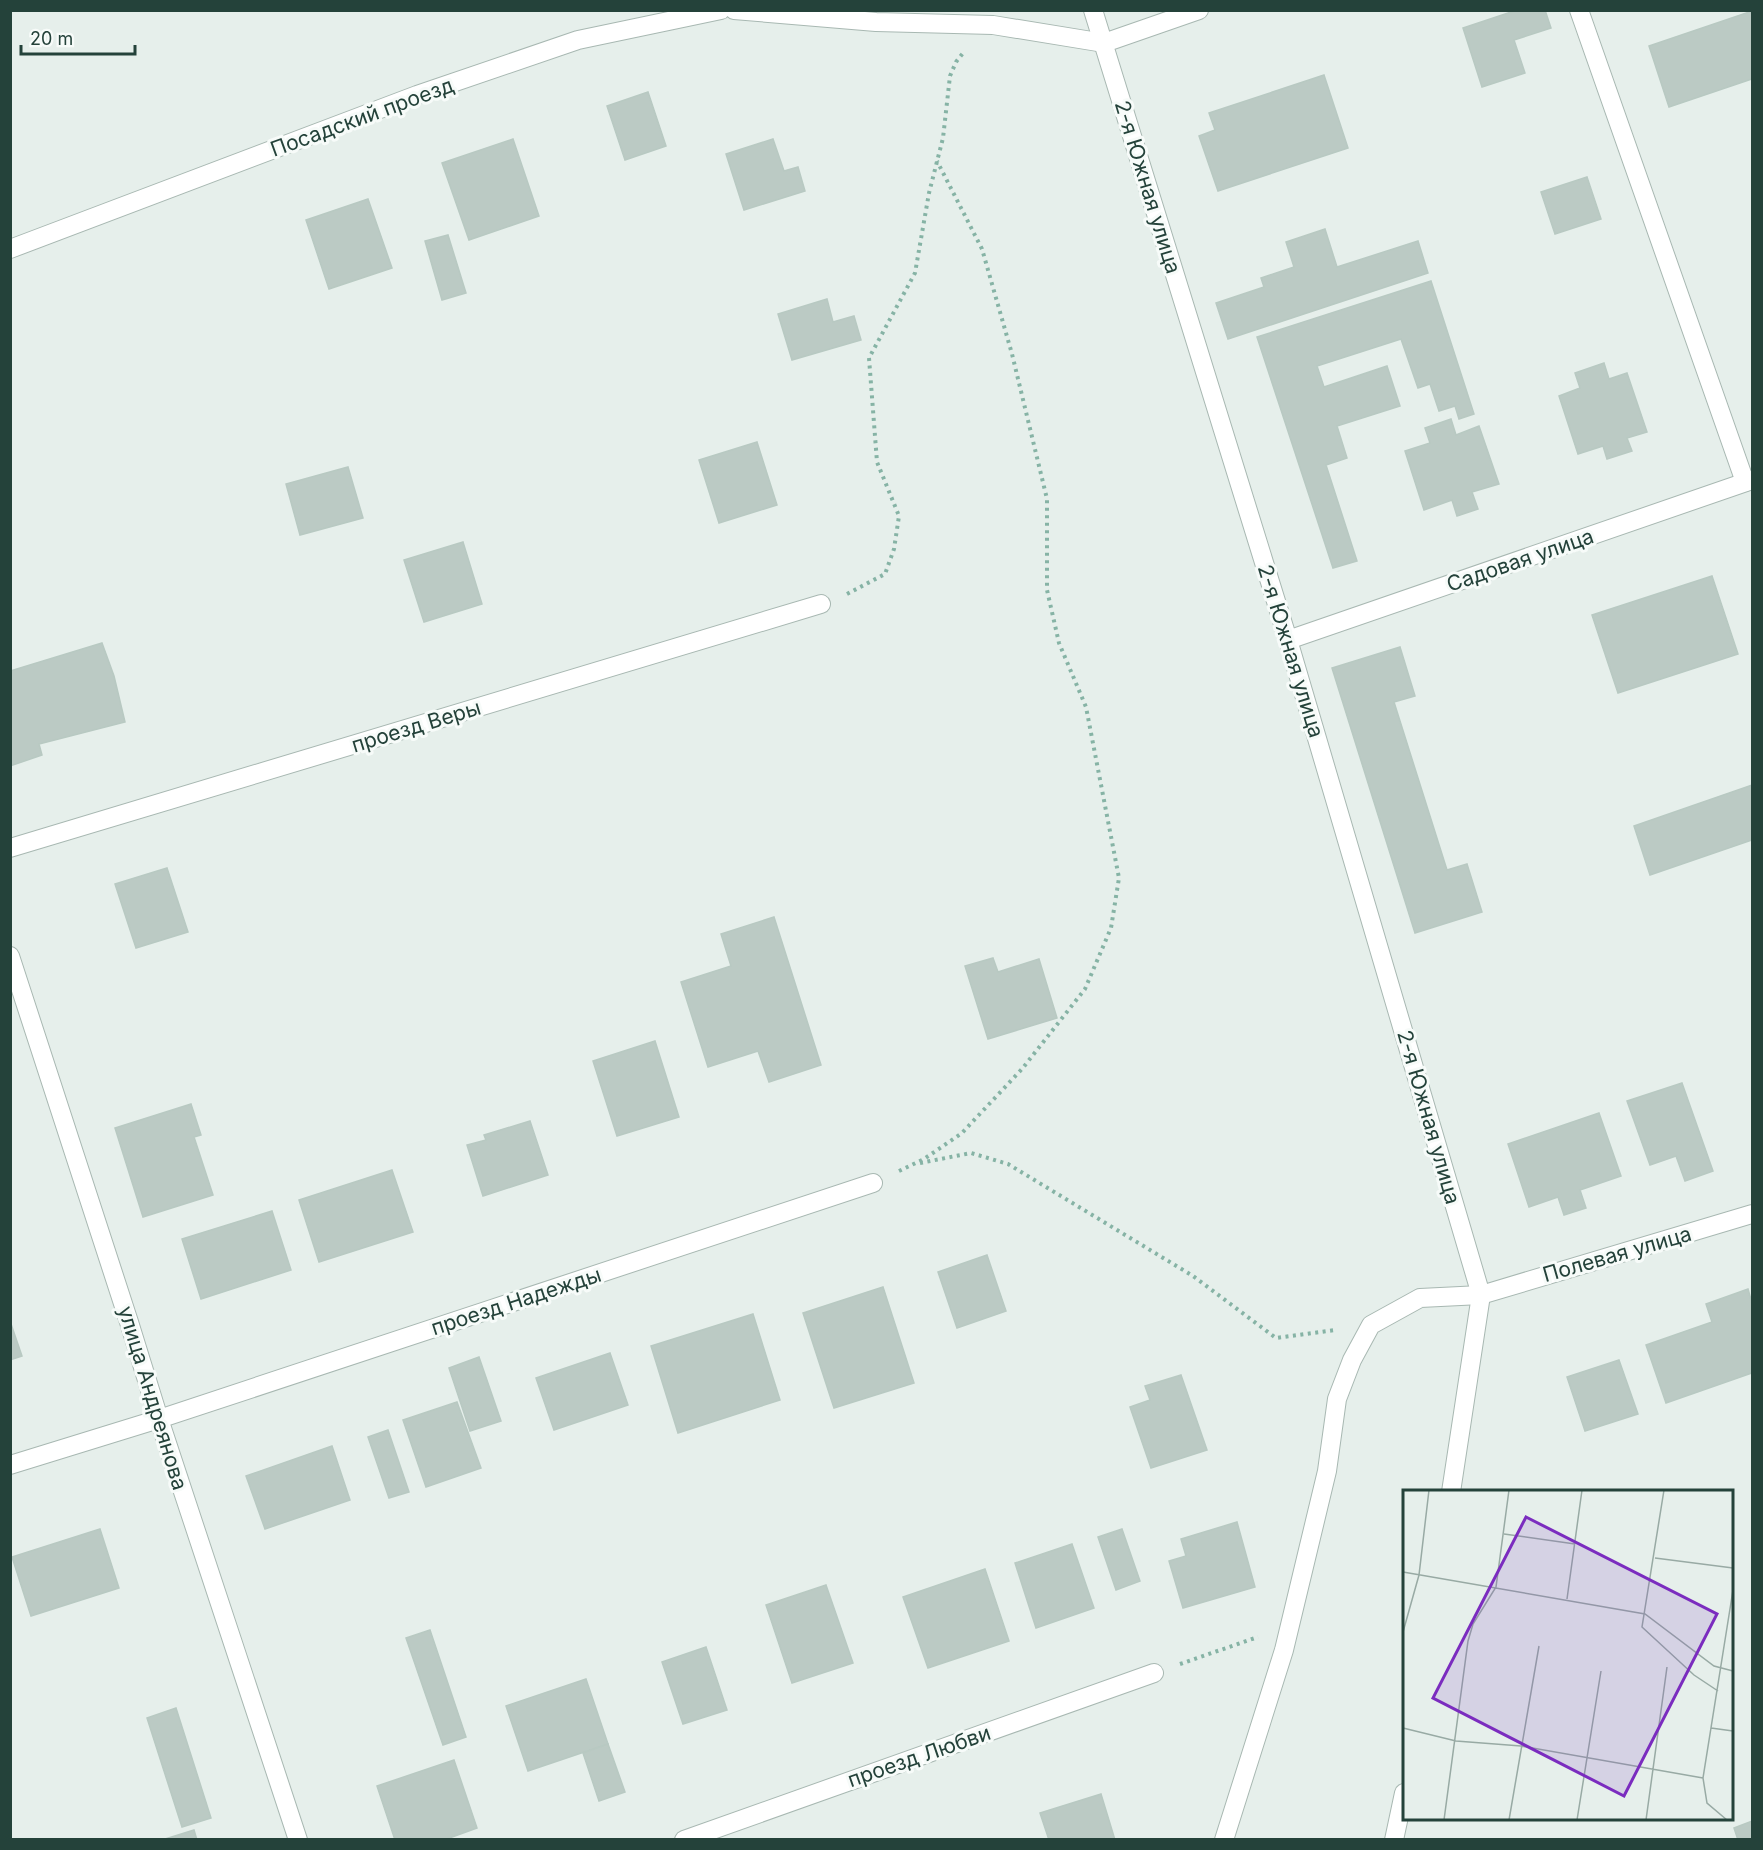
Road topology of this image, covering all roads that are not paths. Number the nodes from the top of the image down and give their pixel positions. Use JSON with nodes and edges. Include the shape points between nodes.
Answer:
{"nodes":[{"id":1,"x":721,"y":10,"type":"edge"},
{"id":2,"x":734,"y":10,"type":"edge"},
{"id":3,"x":1093,"y":10,"type":"edge"},
{"id":4,"x":1199,"y":10,"type":"edge"},
{"id":5,"x":1580,"y":10,"type":"edge"},
{"id":6,"x":1104,"y":43,"type":"junction"},
{"id":7,"x":10,"y":249,"type":"edge"},
{"id":8,"x":1749,"y":481,"type":"edge"},
{"id":9,"x":821,"y":604,"type":"road end"},
{"id":10,"x":1288,"y":640,"type":"junction"},
{"id":11,"x":10,"y":848,"type":"edge"},
{"id":12,"x":10,"y":956,"type":"edge"},
{"id":13,"x":873,"y":1183,"type":"road end"},
{"id":14,"x":1752,"y":1214,"type":"edge"},
{"id":15,"x":1481,"y":1295,"type":"junction"},
{"id":16,"x":159,"y":1419,"type":"junction"},
{"id":17,"x":10,"y":1465,"type":"edge"},
{"id":18,"x":1451,"y":1490,"type":"edge"},
{"id":19,"x":1154,"y":1673,"type":"road end"},
{"id":20,"x":1403,"y":1798,"type":"edge"},
{"id":21,"x":298,"y":1839,"type":"edge"},
{"id":22,"x":684,"y":1839,"type":"edge"},
{"id":23,"x":1224,"y":1839,"type":"edge"},
{"id":24,"x":1394,"y":1839,"type":"edge"}],
"edges":[{"from":1,"to":7,"type":"street","name":"Посадский проезд","via":[[578,40],[417,95]]},
{"from":2,"to":6,"type":"street","via":[[876,22],[986,25]]},
{"from":3,"to":6,"type":"street","name":"2-я Южная улица"},
{"from":4,"to":6,"type":"street"},
{"from":5,"to":8,"type":"street"},
{"from":6,"to":10,"type":"street","name":"2-я Южная улица"},
{"from":8,"to":10,"type":"street","name":"Садовая улица"},
{"from":9,"to":11,"type":"street","name":"проезд Веры"},
{"from":10,"to":15,"type":"street","name":"2-я Южная улица"},
{"from":12,"to":16,"type":"street","name":"улица Андреянова"},
{"from":13,"to":16,"type":"street","name":"проезд Надежды"},
{"from":14,"to":15,"type":"street","name":"Полевая улица"},
{"from":15,"to":18,"type":"street"},
{"from":15,"to":23,"type":"street","name":"Полевая улица","via":[[1420,1298],[1371,1325],[1352,1360],[1337,1399],[1327,1471],[1284,1650]]},
{"from":16,"to":17,"type":"street","name":"проезд Надежды"},
{"from":16,"to":21,"type":"street","name":"улица Андреянова"},
{"from":19,"to":22,"type":"street","name":"проезд Любви"},
{"from":20,"to":24,"type":"street"}]}
